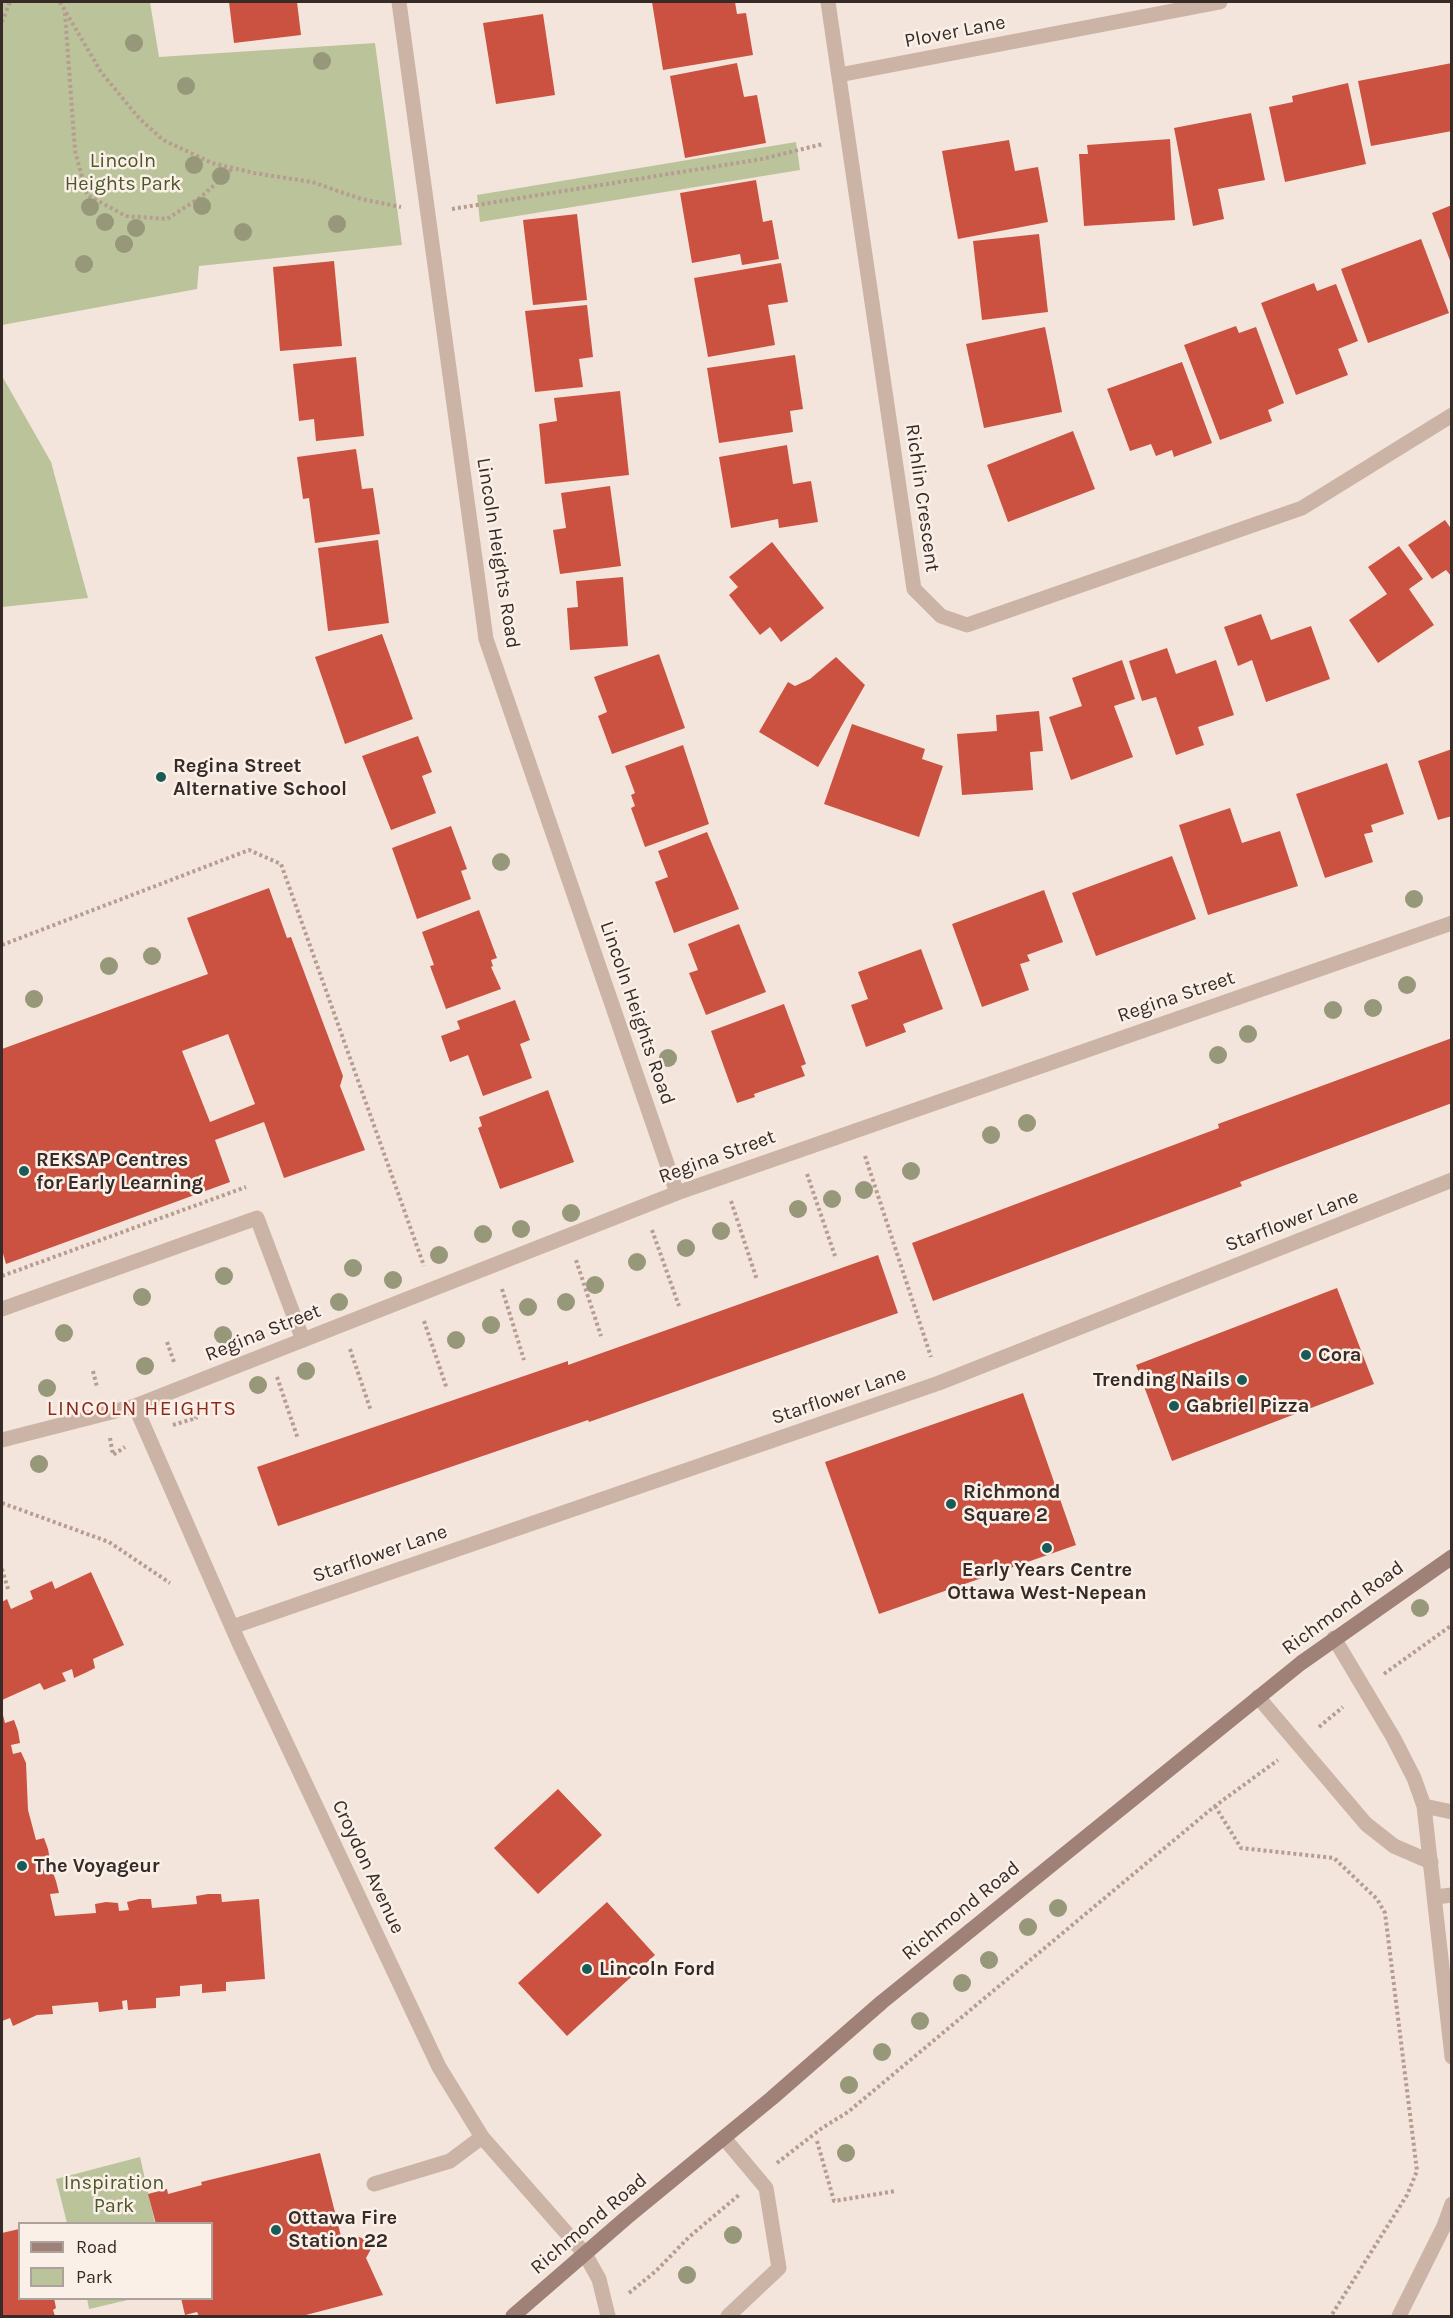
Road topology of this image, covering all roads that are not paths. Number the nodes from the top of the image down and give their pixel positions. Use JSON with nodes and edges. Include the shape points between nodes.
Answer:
{"nodes":[{"id":1,"x":399,"y":2,"type":"edge"},
{"id":2,"x":828,"y":2,"type":"edge"},
{"id":3,"x":1220,"y":2,"type":"edge"},
{"id":4,"x":839,"y":75,"type":"junction"},
{"id":5,"x":1452,"y":415,"type":"edge"},
{"id":6,"x":1452,"y":923,"type":"edge"},
{"id":7,"x":1452,"y":1180,"type":"edge"},
{"id":8,"x":677,"y":1193,"type":"junction"},
{"id":9,"x":2,"y":1309,"type":"edge"},
{"id":10,"x":303,"y":1340,"type":"junction"},
{"id":11,"x":135,"y":1406,"type":"junction"},
{"id":12,"x":2,"y":1440,"type":"edge"},
{"id":13,"x":1452,"y":1557,"type":"edge"},
{"id":14,"x":232,"y":1627,"type":"junction"},
{"id":15,"x":1334,"y":1638,"type":"junction"},
{"id":16,"x":1258,"y":1697,"type":"junction"},
{"id":17,"x":1424,"y":1806,"type":"junction"},
{"id":18,"x":1452,"y":1812,"type":"edge"},
{"id":19,"x":1431,"y":1862,"type":"junction"},
{"id":20,"x":1452,"y":1895,"type":"edge"},
{"id":21,"x":1435,"y":1897,"type":"junction"},
{"id":22,"x":1452,"y":2056,"type":"edge"},
{"id":23,"x":482,"y":2137,"type":"junction"},
{"id":24,"x":724,"y":2138,"type":"junction"},
{"id":25,"x":374,"y":2184,"type":"dead end"},
{"id":26,"x":1452,"y":2204,"type":"edge"},
{"id":27,"x":585,"y":2254,"type":"junction"},
{"id":28,"x":513,"y":2316,"type":"edge"},
{"id":29,"x":608,"y":2316,"type":"edge"},
{"id":30,"x":728,"y":2316,"type":"edge"},
{"id":31,"x":1399,"y":2316,"type":"edge"}],
"edges":[{"from":1,"to":8,"type":"street","name":"Lincoln Heights Road","via":[[486,639]]},
{"from":2,"to":4,"type":"street","name":"Richlin Crescent"},
{"from":3,"to":4,"type":"street","name":"Plover Lane"},
{"from":4,"to":5,"type":"street","name":"Richlin Crescent","via":[[914,589],[941,616],[967,625],[1302,507]]},
{"from":6,"to":8,"type":"street","name":"Regina Street"},
{"from":7,"to":14,"type":"street","name":"Starflower Lane","via":[[939,1383]]},
{"from":8,"to":10,"type":"street","name":"Regina Street"},
{"from":9,"to":10,"type":"street","via":[[257,1218]]},
{"from":10,"to":11,"type":"street","name":"Regina Street"},
{"from":11,"to":12,"type":"street","name":"Regina Street"},
{"from":11,"to":14,"type":"street","name":"Croydon Avenue"},
{"from":13,"to":15,"type":"main road","name":"Richmond Road"},
{"from":14,"to":23,"type":"street","name":"Croydon Avenue","via":[[439,2067]]},
{"from":15,"to":16,"type":"main road","name":"Richmond Road"},
{"from":15,"to":17,"type":"street","via":[[1393,1737]]},
{"from":16,"to":19,"type":"street","via":[[1381,1837]]},
{"from":16,"to":24,"type":"main road","name":"Richmond Road","via":[[882,2002]]},
{"from":17,"to":18,"type":"street"},
{"from":17,"to":19,"type":"street"},
{"from":19,"to":21,"type":"street"},
{"from":20,"to":21,"type":"street"},
{"from":21,"to":22,"type":"street"},
{"from":23,"to":25,"type":"street","via":[[450,2161]]},
{"from":23,"to":27,"type":"street","name":"Croydon Avenue"},
{"from":24,"to":27,"type":"main road","name":"Richmond Road"},
{"from":24,"to":30,"type":"street","via":[[766,2188],[779,2268]]},
{"from":26,"to":31,"type":"street"},
{"from":27,"to":28,"type":"main road","name":"Richmond Road"},
{"from":27,"to":29,"type":"street","name":"Croydon Avenue","via":[[599,2279]]}]}
